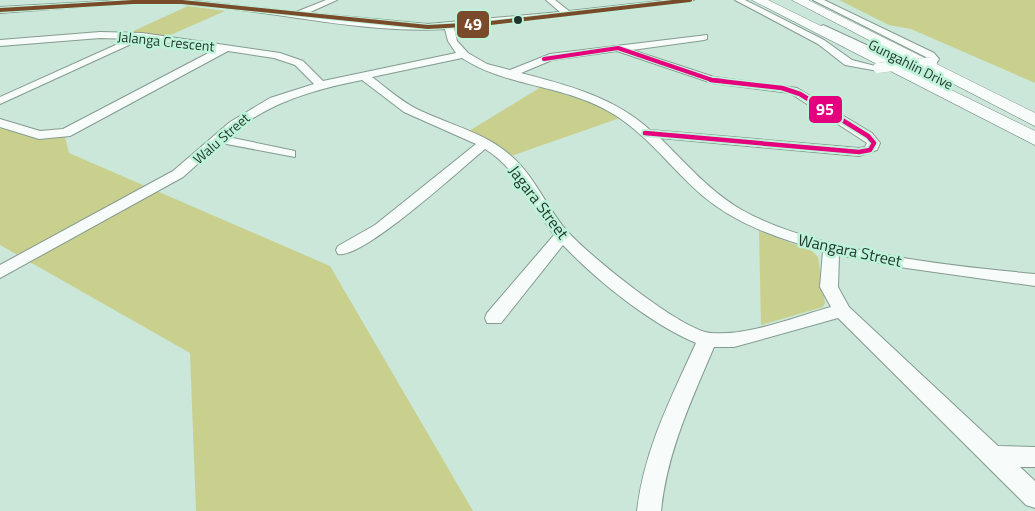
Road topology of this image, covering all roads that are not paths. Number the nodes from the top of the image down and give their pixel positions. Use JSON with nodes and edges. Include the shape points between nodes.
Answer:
{"nodes":[{"id":1,"x":26,"y":0,"type":"edge"},
{"id":2,"x":333,"y":0,"type":"edge"},
{"id":3,"x":550,"y":0,"type":"edge"},
{"id":4,"x":690,"y":0,"type":"edge"},
{"id":5,"x":739,"y":0,"type":"edge"},
{"id":6,"x":758,"y":0,"type":"edge"},
{"id":7,"x":766,"y":0,"type":"edge"},
{"id":8,"x":777,"y":0,"type":"edge"},
{"id":9,"x":787,"y":0,"type":"edge"},
{"id":10,"x":798,"y":0,"type":"edge"},
{"id":11,"x":815,"y":0,"type":"edge"},
{"id":12,"x":823,"y":0,"type":"edge"},
{"id":13,"x":15,"y":10,"type":"junction"},
{"id":14,"x":0,"y":12,"type":"edge"},
{"id":15,"x":567,"y":14,"type":"junction"},
{"id":16,"x":298,"y":15,"type":"junction"},
{"id":17,"x":864,"y":23,"type":"joint"},
{"id":18,"x":449,"y":26,"type":"junction"},
{"id":19,"x":142,"y":36,"type":"junction"},
{"id":20,"x":704,"y":37,"type":"dead end"},
{"id":21,"x":852,"y":41,"type":"junction"},
{"id":22,"x":0,"y":43,"type":"edge"},
{"id":23,"x":226,"y":48,"type":"junction"},
{"id":24,"x":618,"y":48,"type":"junction"},
{"id":25,"x":462,"y":55,"type":"junction"},
{"id":26,"x":932,"y":62,"type":"junction"},
{"id":27,"x":886,"y":67,"type":"junction"},
{"id":28,"x":510,"y":74,"type":"junction"},
{"id":29,"x":364,"y":76,"type":"junction"},
{"id":30,"x":321,"y":85,"type":"junction"},
{"id":31,"x":0,"y":101,"type":"edge"},
{"id":32,"x":1035,"y":105,"type":"edge"},
{"id":33,"x":1035,"y":120,"type":"edge"},
{"id":34,"x":0,"y":123,"type":"edge"},
{"id":35,"x":1035,"y":129,"type":"edge"},
{"id":36,"x":645,"y":133,"type":"junction"},
{"id":37,"x":219,"y":139,"type":"junction"},
{"id":38,"x":1035,"y":139,"type":"edge"},
{"id":39,"x":485,"y":143,"type":"junction"},
{"id":40,"x":290,"y":154,"type":"dead end"},
{"id":41,"x":562,"y":236,"type":"junction"},
{"id":42,"x":831,"y":249,"type":"junction"},
{"id":43,"x":344,"y":250,"type":"dead end"},
{"id":44,"x":0,"y":272,"type":"edge"},
{"id":45,"x":1035,"y":280,"type":"edge"},
{"id":46,"x":842,"y":311,"type":"junction"},
{"id":47,"x":494,"y":318,"type":"dead end"},
{"id":48,"x":707,"y":340,"type":"junction"},
{"id":49,"x":992,"y":456,"type":"junction"},
{"id":50,"x":1035,"y":458,"type":"edge"},
{"id":51,"x":1035,"y":497,"type":"edge"},
{"id":52,"x":649,"y":511,"type":"edge"}],
"edges":[{"from":1,"to":13,"type":"street"},
{"from":2,"to":16,"type":"street"},
{"from":3,"to":15,"type":"street"},
{"from":4,"to":15,"type":"street"},
{"from":5,"to":27,"type":"street","via":[[821,42],[849,63]]},
{"from":6,"to":38,"type":"highway"},
{"from":7,"to":21,"type":"street"},
{"from":8,"to":21,"type":"highway"},
{"from":9,"to":35,"type":"highway","name":"Gungahlin Drive"},
{"from":10,"to":33,"type":"highway","name":"Gungahlin Drive"},
{"from":11,"to":17,"type":"highway"},
{"from":12,"to":32,"type":"highway"},
{"from":13,"to":14,"type":"street"},
{"from":13,"to":16,"type":"street","via":[[182,2]]},
{"from":15,"to":18,"type":"street"},
{"from":16,"to":18,"type":"street","via":[[398,26]]},
{"from":17,"to":26,"type":"street","via":[[930,55]]},
{"from":18,"to":25,"type":"street","via":[[453,45]]},
{"from":19,"to":22,"type":"street","name":"Jalanga Crescent","via":[[100,35]]},
{"from":19,"to":23,"type":"street","name":"Jalanga Crescent"},
{"from":19,"to":31,"type":"street"},
{"from":20,"to":24,"type":"street"},
{"from":21,"to":27,"type":"street","via":[[884,57]]},
{"from":23,"to":30,"type":"street","name":"Jalanga Crescent","via":[[288,58],[308,69]]},
{"from":23,"to":34,"type":"street","via":[[66,133],[39,135]]},
{"from":24,"to":28,"type":"street","via":[[550,57]]},
{"from":24,"to":36,"type":"street","via":[[712,80],[793,90],[874,143],[870,150],[859,152]]},
{"from":25,"to":28,"type":"street","name":"Wangara Street"},
{"from":25,"to":29,"type":"street","name":"Walu Street"},
{"from":26,"to":27,"type":"street","bridge":true},
{"from":26,"to":32,"type":"highway","via":[[949,65]]},
{"from":28,"to":36,"type":"street","name":"Wangara Street","via":[[602,104]]},
{"from":29,"to":30,"type":"street","name":"Walu Street"},
{"from":29,"to":39,"type":"street","name":"Jagara Street","via":[[416,113]]},
{"from":30,"to":37,"type":"street","name":"Walu Street","via":[[265,104]]},
{"from":36,"to":42,"type":"street","name":"Wangara Street","via":[[691,179],[728,208],[783,234]]},
{"from":37,"to":40,"type":"street"},
{"from":37,"to":44,"type":"street","name":"Walu Street","via":[[178,174]]},
{"from":39,"to":41,"type":"street","name":"Jagara Street","via":[[520,172]]},
{"from":39,"to":43,"type":"street","via":[[381,228]]},
{"from":41,"to":47,"type":"street"},
{"from":41,"to":48,"type":"street","name":"Jagara Street","via":[[678,328]]},
{"from":42,"to":45,"type":"street","name":"Wangara Street"},
{"from":42,"to":46,"type":"street","via":[[829,287]]},
{"from":46,"to":48,"type":"street","via":[[734,340]]},
{"from":46,"to":49,"type":"street"},
{"from":48,"to":52,"type":"street","via":[[658,453]]},
{"from":49,"to":50,"type":"street"},
{"from":49,"to":51,"type":"street"}]}
